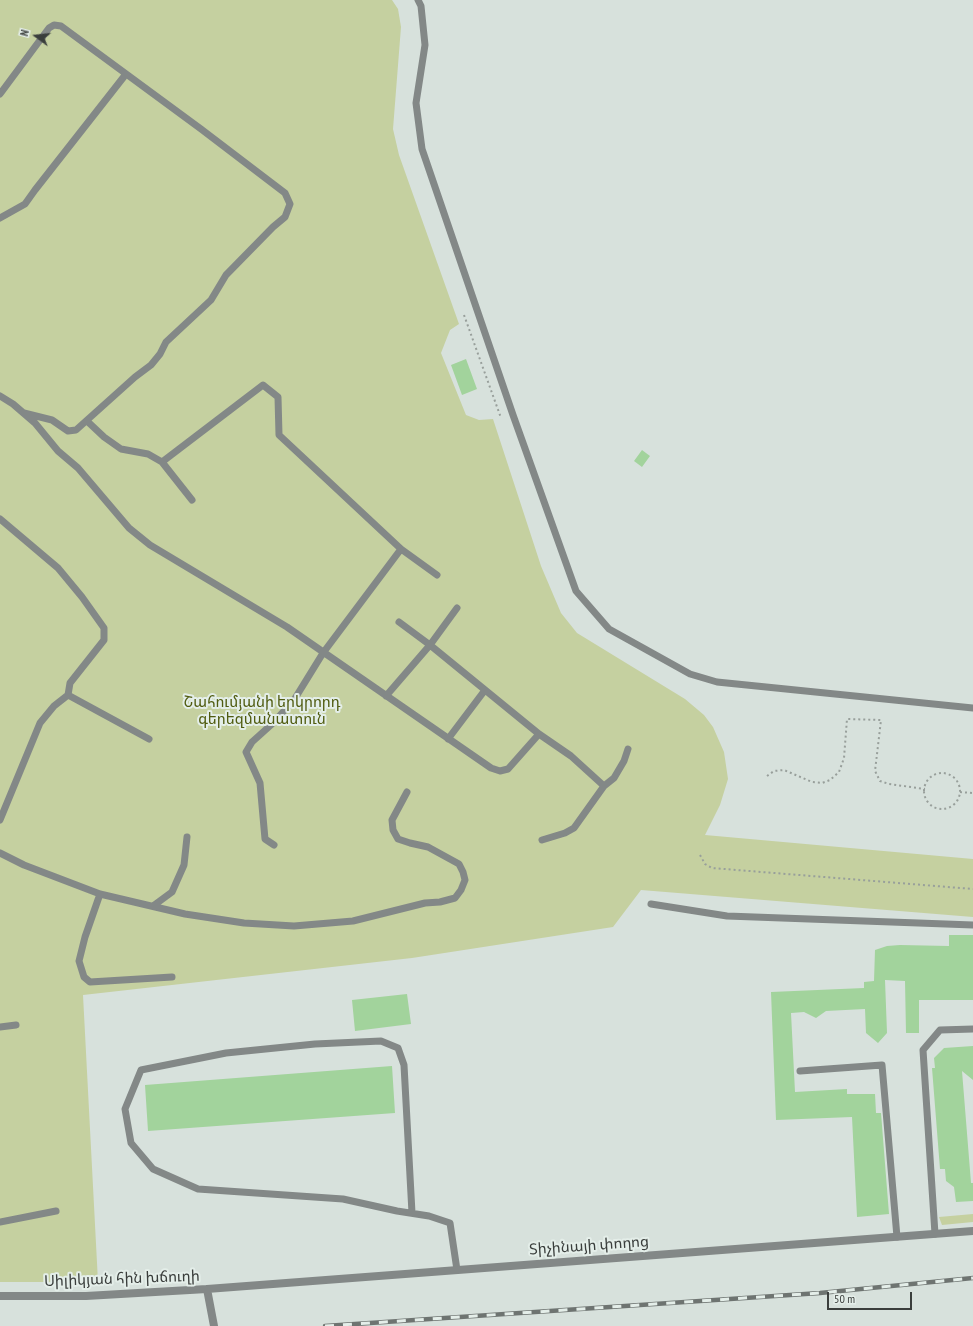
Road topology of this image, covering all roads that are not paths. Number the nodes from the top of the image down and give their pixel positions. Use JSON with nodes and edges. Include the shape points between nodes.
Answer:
{"nodes":[{"id":1,"x":418,"y":0,"type":"edge"},
{"id":2,"x":126,"y":74,"type":"junction"},
{"id":3,"x":0,"y":94,"type":"edge"},
{"id":4,"x":0,"y":218,"type":"edge"},
{"id":5,"x":0,"y":396,"type":"edge"},
{"id":6,"x":24,"y":413,"type":"junction"},
{"id":7,"x":87,"y":421,"type":"junction"},
{"id":8,"x":162,"y":462,"type":"junction"},
{"id":9,"x":192,"y":500,"type":"dead end"},
{"id":10,"x":0,"y":519,"type":"edge"},
{"id":11,"x":401,"y":549,"type":"junction"},
{"id":12,"x":437,"y":575,"type":"dead end"},
{"id":13,"x":457,"y":608,"type":"dead end"},
{"id":14,"x":399,"y":622,"type":"dead end"},
{"id":15,"x":430,"y":645,"type":"junction"},
{"id":16,"x":324,"y":653,"type":"junction"},
{"id":17,"x":485,"y":690,"type":"junction"},
{"id":18,"x":68,"y":695,"type":"junction"},
{"id":19,"x":386,"y":696,"type":"junction"},
{"id":20,"x":973,"y":708,"type":"edge"},
{"id":21,"x":538,"y":734,"type":"junction"},
{"id":22,"x":149,"y":739,"type":"dead end"},
{"id":23,"x":448,"y":739,"type":"junction"},
{"id":24,"x":628,"y":748,"type":"dead end"},
{"id":25,"x":604,"y":786,"type":"junction"},
{"id":26,"x":407,"y":792,"type":"dead end"},
{"id":27,"x":0,"y":820,"type":"edge"},
{"id":28,"x":187,"y":837,"type":"dead end"},
{"id":29,"x":542,"y":840,"type":"dead end"},
{"id":30,"x":274,"y":845,"type":"dead end"},
{"id":31,"x":0,"y":853,"type":"edge"},
{"id":32,"x":100,"y":894,"type":"junction"},
{"id":33,"x":651,"y":904,"type":"dead end"},
{"id":34,"x":153,"y":906,"type":"junction"},
{"id":35,"x":973,"y":925,"type":"edge"},
{"id":36,"x":172,"y":977,"type":"dead end"},
{"id":37,"x":16,"y":1025,"type":"dead end"},
{"id":38,"x":0,"y":1027,"type":"edge"},
{"id":39,"x":973,"y":1030,"type":"edge"},
{"id":40,"x":800,"y":1071,"type":"dead end"},
{"id":41,"x":56,"y":1211,"type":"dead end"},
{"id":42,"x":412,"y":1213,"type":"junction"},
{"id":43,"x":0,"y":1222,"type":"edge"},
{"id":44,"x":973,"y":1231,"type":"edge"},
{"id":45,"x":935,"y":1234,"type":"junction"},
{"id":46,"x":897,"y":1236,"type":"junction"},
{"id":47,"x":457,"y":1270,"type":"junction"},
{"id":48,"x":207,"y":1289,"type":"junction"},
{"id":49,"x":0,"y":1296,"type":"edge"},
{"id":50,"x":214,"y":1326,"type":"edge"}],
"edges":[{"from":1,"to":20,"type":"lane","via":[[422,6],[425,45],[416,103],[422,149],[576,591],[609,629],[690,674],[717,682]]},
{"from":2,"to":3,"type":"lane","via":[[61,26],[54,25],[49,28]]},
{"from":2,"to":4,"type":"lane","via":[[25,204]]},
{"from":2,"to":7,"type":"lane","via":[[285,193],[290,204],[285,217],[226,275],[211,300],[166,342],[151,365]]},
{"from":5,"to":6,"type":"lane"},
{"from":6,"to":7,"type":"lane","via":[[52,420],[68,431],[76,430]]},
{"from":6,"to":16,"type":"lane","via":[[58,451],[78,468],[129,528],[150,545],[287,627]]},
{"from":7,"to":8,"type":"lane","via":[[121,449],[148,454]]},
{"from":8,"to":9,"type":"lane"},
{"from":8,"to":11,"type":"lane","via":[[263,385],[278,397],[279,435]]},
{"from":10,"to":18,"type":"lane","via":[[58,568],[104,628],[104,640],[70,683]]},
{"from":11,"to":12,"type":"lane"},
{"from":11,"to":16,"type":"lane"},
{"from":13,"to":15,"type":"lane"},
{"from":14,"to":15,"type":"lane"},
{"from":15,"to":17,"type":"lane"},
{"from":15,"to":19,"type":"lane"},
{"from":16,"to":19,"type":"lane"},
{"from":16,"to":30,"type":"lane","via":[[294,700],[252,742],[246,752],[260,783],[265,839]]},
{"from":17,"to":21,"type":"lane"},
{"from":17,"to":23,"type":"lane"},
{"from":18,"to":22,"type":"lane"},
{"from":18,"to":27,"type":"lane","via":[[54,706],[40,723]]},
{"from":19,"to":23,"type":"lane"},
{"from":21,"to":23,"type":"lane","via":[[508,769],[500,771],[491,768]]},
{"from":21,"to":25,"type":"lane","via":[[571,756]]},
{"from":24,"to":25,"type":"lane","via":[[614,778]]},
{"from":25,"to":29,"type":"lane","via":[[574,828]]},
{"from":26,"to":34,"type":"lane","via":[[392,820],[393,830],[398,839],[428,847],[459,864],[465,880],[455,898],[419,904],[353,921],[294,926],[244,923]]},
{"from":28,"to":34,"type":"lane","via":[[184,865],[172,892]]},
{"from":31,"to":32,"type":"lane"},
{"from":32,"to":34,"type":"lane"},
{"from":32,"to":36,"type":"lane","via":[[85,937],[80,961],[84,977],[90,982]]},
{"from":33,"to":35,"type":"lane","via":[[727,916]]},
{"from":37,"to":38,"type":"lane"},
{"from":39,"to":45,"type":"lane","via":[[940,1030],[923,1050]]},
{"from":40,"to":46,"type":"lane","via":[[882,1064]]},
{"from":41,"to":43,"type":"lane"},
{"from":42,"to":42,"type":"lane","via":[[343,1200],[198,1188],[153,1168],[131,1143],[125,1109],[141,1070],[226,1052],[315,1044],[381,1041],[398,1048],[404,1065]]},
{"from":42,"to":47,"type":"lane","via":[[450,1223]]},
{"from":44,"to":45,"type":"street","name":"Տիչինայի փողոց"},
{"from":45,"to":46,"type":"street","name":"Տիչինայի փողոց"},
{"from":46,"to":47,"type":"street","name":"Տիչինայի փողոց"},
{"from":47,"to":48,"type":"street","name":"Տիչինայի փողոց"},
{"from":48,"to":49,"type":"street","name":"Սիլիկյան հին խճուղի","via":[[86,1296]]},
{"from":48,"to":50,"type":"street","name":"Սիլիկյան հին խճուղի"}]}
